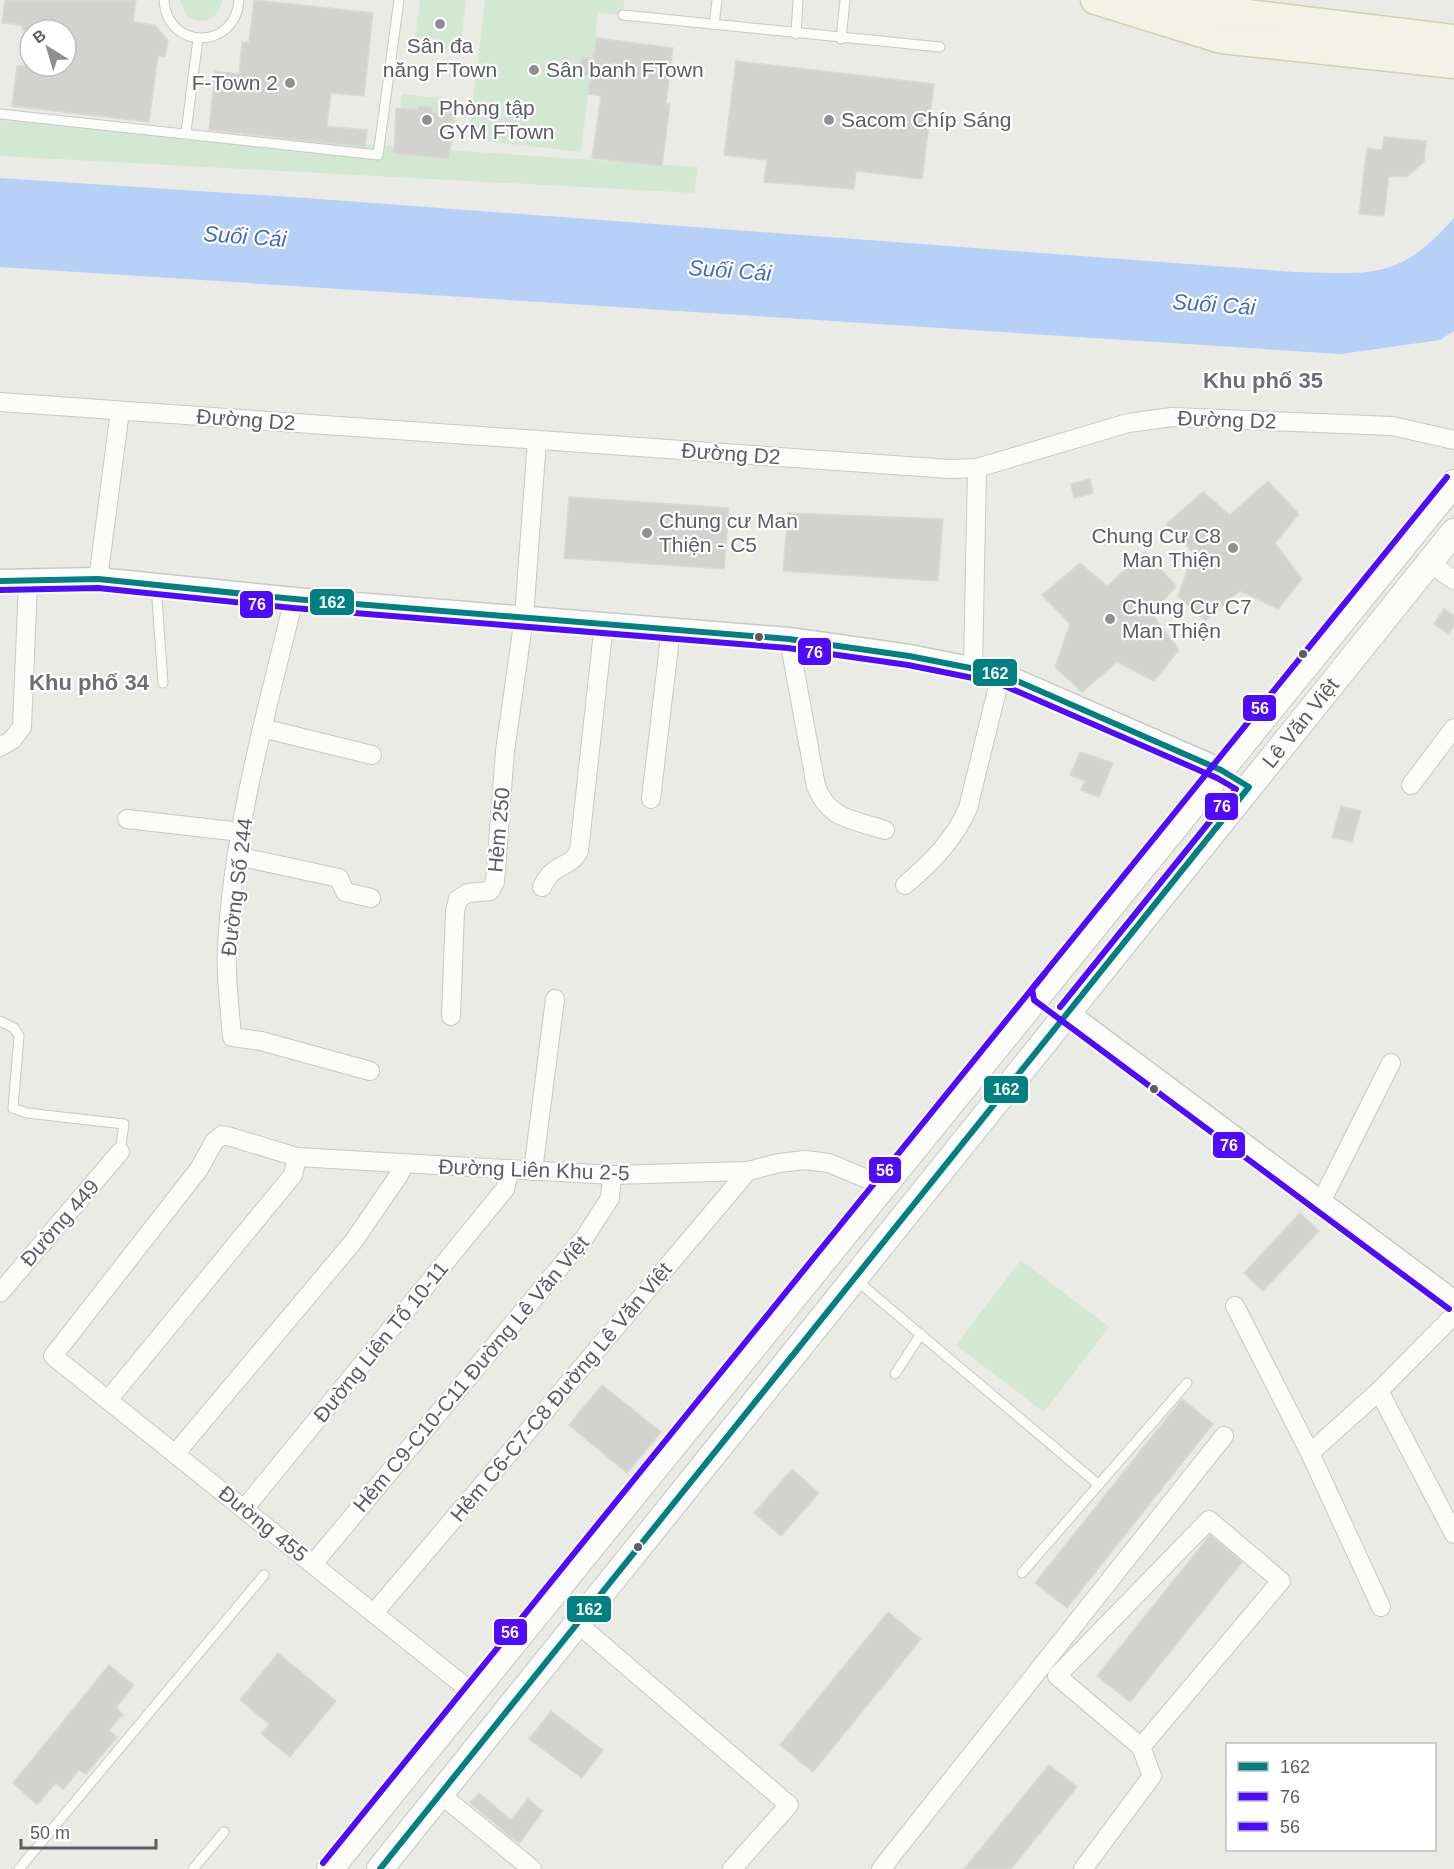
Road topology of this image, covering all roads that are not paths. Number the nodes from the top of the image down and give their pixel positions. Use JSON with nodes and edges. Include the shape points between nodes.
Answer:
{"nodes":[{"id":1,"x":164,"y":0,"type":"edge"},
{"id":2,"x":238,"y":0,"type":"edge"},
{"id":3,"x":396,"y":0,"type":"edge"},
{"id":4,"x":717,"y":0,"type":"edge"},
{"id":5,"x":798,"y":0,"type":"edge"},
{"id":6,"x":844,"y":0,"type":"edge"},
{"id":7,"x":1094,"y":0,"type":"edge"},
{"id":8,"x":623,"y":15,"type":"dead end"},
{"id":9,"x":714,"y":25,"type":"junction"},
{"id":10,"x":796,"y":34,"type":"junction"},
{"id":11,"x":198,"y":39,"type":"junction"},
{"id":12,"x":842,"y":39,"type":"junction"},
{"id":13,"x":1454,"y":39,"type":"edge"},
{"id":14,"x":940,"y":47,"type":"dead end"},
{"id":15,"x":1454,"y":64,"type":"edge"},
{"id":16,"x":0,"y":114,"type":"edge"},
{"id":17,"x":186,"y":132,"type":"junction"},
{"id":18,"x":0,"y":402,"type":"edge"},
{"id":19,"x":120,"y":411,"type":"junction"},
{"id":20,"x":537,"y":440,"type":"junction"},
{"id":21,"x":1454,"y":440,"type":"edge"},
{"id":22,"x":976,"y":468,"type":"junction"},
{"id":23,"x":1454,"y":483,"type":"edge"},
{"id":24,"x":1454,"y":532,"type":"edge"},
{"id":25,"x":1429,"y":563,"type":"junction"},
{"id":26,"x":98,"y":579,"type":"junction"},
{"id":27,"x":1454,"y":580,"type":"edge"},
{"id":28,"x":0,"y":581,"type":"edge"},
{"id":29,"x":28,"y":582,"type":"junction"},
{"id":30,"x":156,"y":585,"type":"junction"},
{"id":31,"x":294,"y":599,"type":"junction"},
{"id":32,"x":524,"y":617,"type":"junction"},
{"id":33,"x":604,"y":623,"type":"junction"},
{"id":34,"x":671,"y":629,"type":"junction"},
{"id":35,"x":789,"y":639,"type":"junction"},
{"id":36,"x":974,"y":668,"type":"junction"},
{"id":37,"x":1001,"y":674,"type":"junction"},
{"id":38,"x":163,"y":683,"type":"dead end"},
{"id":39,"x":262,"y":728,"type":"junction"},
{"id":40,"x":1454,"y":728,"type":"edge"},
{"id":41,"x":0,"y":747,"type":"edge"},
{"id":42,"x":372,"y":755,"type":"dead end"},
{"id":43,"x":1221,"y":770,"type":"junction"},
{"id":44,"x":1411,"y":785,"type":"dead end"},
{"id":45,"x":1249,"y":787,"type":"junction"},
{"id":46,"x":651,"y":799,"type":"dead end"},
{"id":47,"x":127,"y":819,"type":"dead end"},
{"id":48,"x":885,"y":830,"type":"dead end"},
{"id":49,"x":241,"y":832,"type":"junction"},
{"id":50,"x":237,"y":856,"type":"junction"},
{"id":51,"x":906,"y":885,"type":"dead end"},
{"id":52,"x":542,"y":887,"type":"dead end"},
{"id":53,"x":371,"y":897,"type":"dead end"},
{"id":54,"x":1040,"y":993,"type":"junction"},
{"id":55,"x":555,"y":999,"type":"dead end"},
{"id":56,"x":1067,"y":1013,"type":"junction"},
{"id":57,"x":451,"y":1016,"type":"dead end"},
{"id":58,"x":0,"y":1021,"type":"edge"},
{"id":59,"x":1391,"y":1064,"type":"dead end"},
{"id":60,"x":370,"y":1071,"type":"dead end"},
{"id":61,"x":120,"y":1152,"type":"joint"},
{"id":62,"x":297,"y":1157,"type":"junction"},
{"id":63,"x":404,"y":1164,"type":"junction"},
{"id":64,"x":510,"y":1170,"type":"junction"},
{"id":65,"x":533,"y":1171,"type":"junction"},
{"id":66,"x":748,"y":1171,"type":"junction"},
{"id":67,"x":612,"y":1175,"type":"junction"},
{"id":68,"x":884,"y":1186,"type":"junction"},
{"id":69,"x":1320,"y":1204,"type":"junction"},
{"id":70,"x":855,"y":1278,"type":"junction"},
{"id":71,"x":0,"y":1293,"type":"edge"},
{"id":72,"x":1454,"y":1302,"type":"edge"},
{"id":73,"x":1235,"y":1306,"type":"dead end"},
{"id":74,"x":1454,"y":1315,"type":"edge"},
{"id":75,"x":921,"y":1334,"type":"junction"},
{"id":76,"x":53,"y":1356,"type":"joint"},
{"id":77,"x":895,"y":1374,"type":"dead end"},
{"id":78,"x":1187,"y":1383,"type":"dead end"},
{"id":79,"x":1379,"y":1391,"type":"junction"},
{"id":80,"x":108,"y":1401,"type":"junction"},
{"id":81,"x":1224,"y":1436,"type":"dead end"},
{"id":82,"x":1310,"y":1453,"type":"junction"},
{"id":83,"x":175,"y":1454,"type":"junction"},
{"id":84,"x":1098,"y":1485,"type":"junction"},
{"id":85,"x":244,"y":1509,"type":"junction"},
{"id":86,"x":1454,"y":1534,"type":"edge"},
{"id":87,"x":313,"y":1564,"type":"junction"},
{"id":88,"x":1022,"y":1573,"type":"dead end"},
{"id":89,"x":264,"y":1575,"type":"dead end"},
{"id":90,"x":1381,"y":1607,"type":"dead end"},
{"id":91,"x":374,"y":1613,"type":"junction"},
{"id":92,"x":577,"y":1623,"type":"junction"},
{"id":93,"x":473,"y":1693,"type":"junction"},
{"id":94,"x":502,"y":1716,"type":"junction"},
{"id":95,"x":1141,"y":1747,"type":"junction"},
{"id":96,"x":440,"y":1794,"type":"junction"},
{"id":97,"x":224,"y":1832,"type":"dead end"},
{"id":98,"x":19,"y":1869,"type":"edge"},
{"id":99,"x":193,"y":1869,"type":"edge"},
{"id":100,"x":330,"y":1869,"type":"edge"},
{"id":101,"x":380,"y":1869,"type":"edge"},
{"id":102,"x":532,"y":1869,"type":"edge"},
{"id":103,"x":732,"y":1869,"type":"edge"},
{"id":104,"x":881,"y":1869,"type":"edge"},
{"id":105,"x":1083,"y":1869,"type":"edge"}],
"edges":[{"from":1,"to":11,"type":"lane","via":[[170,22],[177,30]]},
{"from":2,"to":11,"type":"lane","via":[[234,19],[226,29]]},
{"from":3,"to":17,"type":"lane","via":[[378,155]]},
{"from":4,"to":9,"type":"lane"},
{"from":5,"to":10,"type":"lane"},
{"from":6,"to":12,"type":"lane"},
{"from":7,"to":13,"type":"main road"},
{"from":7,"to":15,"type":"main road","via":[[1221,39]]},
{"from":8,"to":9,"type":"lane"},
{"from":9,"to":10,"type":"lane"},
{"from":10,"to":12,"type":"lane"},
{"from":11,"to":17,"type":"lane"},
{"from":12,"to":14,"type":"lane"},
{"from":16,"to":17,"type":"lane"},
{"from":18,"to":19,"type":"street","name":"Đường D2"},
{"from":19,"to":20,"type":"street","name":"Đường D2"},
{"from":19,"to":26,"type":"street"},
{"from":20,"to":22,"type":"street","name":"Đường D2"},
{"from":20,"to":32,"type":"street"},
{"from":21,"to":22,"type":"street","name":"Đường D2","via":[[1392,426],[1172,417],[1128,423]]},
{"from":22,"to":36,"type":"street"},
{"from":23,"to":43,"type":"main road","name":"Lê Văn Việt"},
{"from":24,"to":25,"type":"main road","name":"Lê Văn Việt"},
{"from":25,"to":27,"type":"street"},
{"from":25,"to":45,"type":"main road","name":"Lê Văn Việt"},
{"from":26,"to":29,"type":"street"},
{"from":26,"to":30,"type":"street"},
{"from":28,"to":29,"type":"street"},
{"from":29,"to":41,"type":"street","via":[[22,727]]},
{"from":30,"to":31,"type":"street"},
{"from":30,"to":38,"type":"lane"},
{"from":31,"to":32,"type":"street"},
{"from":31,"to":39,"type":"street","name":"Đường Số 244"},
{"from":32,"to":33,"type":"street"},
{"from":32,"to":57,"type":"street","name":"Hẻm 250","via":[[505,751],[495,882],[490,891],[468,893],[458,899]]},
{"from":33,"to":34,"type":"street"},
{"from":33,"to":52,"type":"street","via":[[579,851],[570,862],[550,872]]},
{"from":34,"to":35,"type":"street"},
{"from":34,"to":46,"type":"street"},
{"from":35,"to":36,"type":"street"},
{"from":35,"to":48,"type":"street","via":[[822,802],[832,812]]},
{"from":36,"to":37,"type":"street"},
{"from":37,"to":43,"type":"street"},
{"from":37,"to":51,"type":"street","via":[[968,808],[960,826],[941,852]]},
{"from":39,"to":42,"type":"street"},
{"from":39,"to":49,"type":"street","name":"Đường Số 244"},
{"from":40,"to":44,"type":"street"},
{"from":43,"to":45,"type":"main road"},
{"from":43,"to":54,"type":"main road","name":"Lê Văn Việt"},
{"from":45,"to":56,"type":"main road","name":"Lê Văn Việt"},
{"from":47,"to":49,"type":"street"},
{"from":49,"to":50,"type":"street","name":"Đường Số 244"},
{"from":50,"to":53,"type":"street","via":[[339,878],[345,892]]},
{"from":50,"to":60,"type":"street","name":"Đường Số 244","via":[[226,948],[232,1037],[261,1041]]},
{"from":54,"to":56,"type":"main road"},
{"from":54,"to":68,"type":"main road","name":"Lê Văn Việt"},
{"from":55,"to":65,"type":"street"},
{"from":56,"to":69,"type":"street"},
{"from":56,"to":70,"type":"main road","name":"Lê Văn Việt"},
{"from":58,"to":61,"type":"lane","via":[[14,1028],[19,1036],[13,1108],[124,1125]]},
{"from":59,"to":69,"type":"street"},
{"from":61,"to":71,"type":"street","name":"Đường 449"},
{"from":62,"to":63,"type":"street","name":"Đường Liên Khu 2-5"},
{"from":62,"to":76,"type":"street","name":"Đường Liên Khu 2-5","via":[[222,1135]]},
{"from":62,"to":80,"type":"street","via":[[293,1175]]},
{"from":63,"to":64,"type":"street","name":"Đường Liên Khu 2-5"},
{"from":63,"to":83,"type":"street","via":[[353,1242]]},
{"from":64,"to":65,"type":"street","name":"Đường Liên Khu 2-5"},
{"from":64,"to":85,"type":"street","name":"Đường Liên Tổ 10-11","via":[[505,1190]]},
{"from":65,"to":67,"type":"street","name":"Đường Liên Khu 2-5"},
{"from":66,"to":67,"type":"street","name":"Đường Liên Khu 2-5"},
{"from":66,"to":68,"type":"street","name":"Đường Liên Khu 2-5","via":[[805,1160],[829,1163]]},
{"from":66,"to":91,"type":"street","name":"Hẻm C6-C7-C8 Đường Lê Văn Việt"},
{"from":67,"to":87,"type":"street","name":"Hẻm C9-C10-C11 Đường Lê Văn Việt","via":[[610,1198],[585,1238]]},
{"from":68,"to":93,"type":"main road","name":"Lê Văn Việt"},
{"from":69,"to":72,"type":"street"},
{"from":70,"to":75,"type":"lane"},
{"from":70,"to":92,"type":"main road","name":"Lê Văn Việt"},
{"from":73,"to":82,"type":"street"},
{"from":74,"to":79,"type":"street"},
{"from":75,"to":77,"type":"lane"},
{"from":75,"to":84,"type":"lane"},
{"from":76,"to":80,"type":"street","name":"Đường 455"},
{"from":78,"to":84,"type":"lane"},
{"from":79,"to":82,"type":"street"},
{"from":79,"to":86,"type":"street"},
{"from":80,"to":83,"type":"street","name":"Đường 455"},
{"from":81,"to":104,"type":"street"},
{"from":82,"to":90,"type":"street"},
{"from":83,"to":85,"type":"street","name":"Đường 455"},
{"from":84,"to":88,"type":"lane"},
{"from":85,"to":87,"type":"street","name":"Đường 455"},
{"from":87,"to":91,"type":"street","name":"Đường 455"},
{"from":89,"to":98,"type":"lane"},
{"from":91,"to":93,"type":"street","name":"Đường 455"},
{"from":92,"to":94,"type":"main road","name":"Lê Văn Việt"},
{"from":92,"to":103,"type":"street","via":[[789,1805]]},
{"from":93,"to":94,"type":"main road"},
{"from":93,"to":100,"type":"main road","name":"Lê Văn Việt"},
{"from":94,"to":96,"type":"main road","name":"Lê Văn Việt"},
{"from":95,"to":95,"type":"street","via":[[1057,1676],[1209,1520],[1281,1581]]},
{"from":95,"to":105,"type":"street","via":[[1152,1776]]},
{"from":96,"to":101,"type":"main road","name":"Lê Văn Việt"},
{"from":96,"to":102,"type":"street"},
{"from":97,"to":99,"type":"lane"}]}
